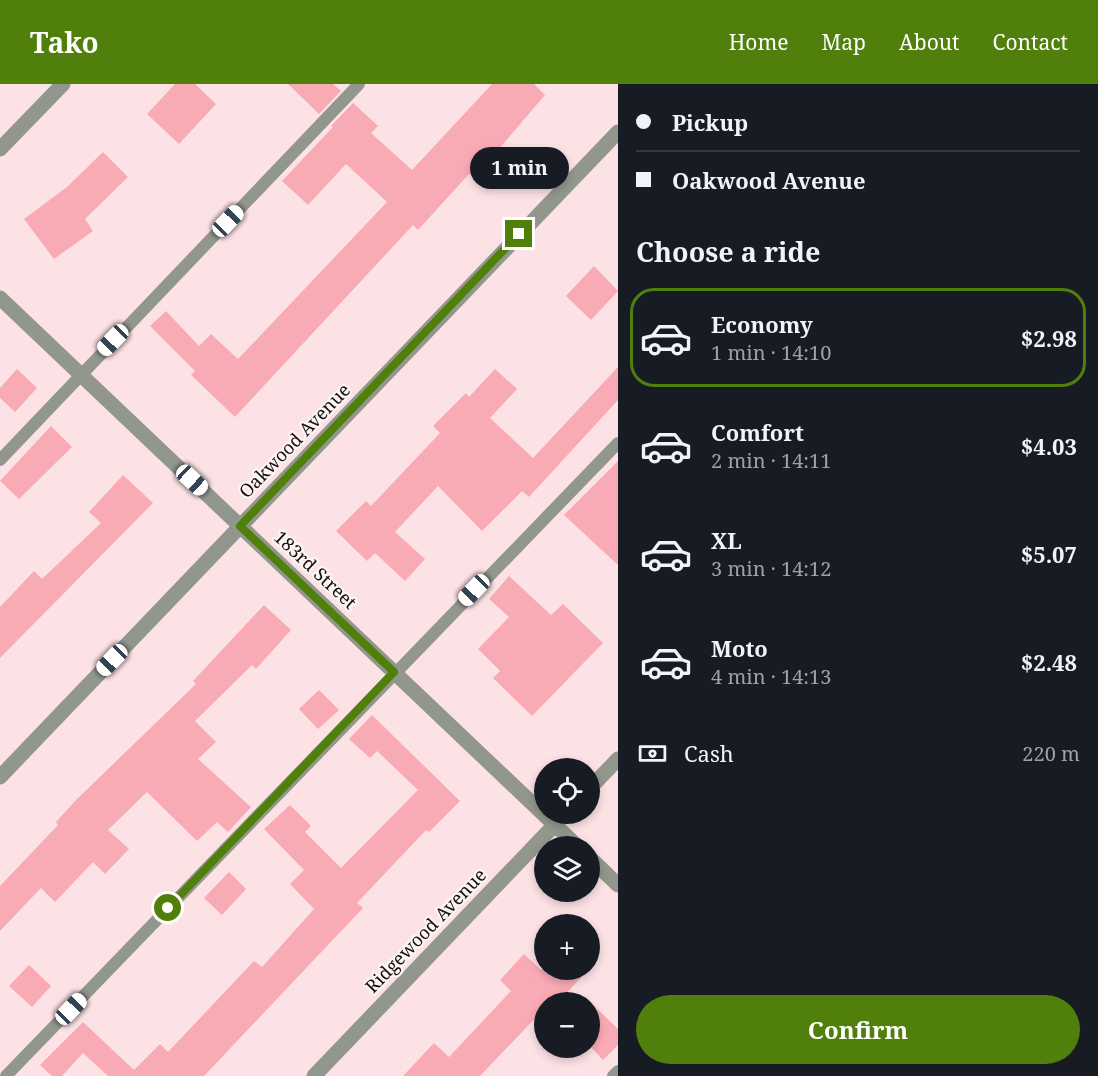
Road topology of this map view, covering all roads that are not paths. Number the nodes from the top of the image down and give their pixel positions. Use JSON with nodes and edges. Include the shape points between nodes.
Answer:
{"nodes":[{"id":1,"x":63,"y":84,"type":"edge"},
{"id":2,"x":359,"y":84,"type":"edge"},
{"id":3,"x":618,"y":132,"type":"edge"},
{"id":4,"x":0,"y":149,"type":"edge"},
{"id":5,"x":0,"y":298,"type":"edge"},
{"id":6,"x":81,"y":374,"type":"junction"},
{"id":7,"x":618,"y":443,"type":"edge"},
{"id":8,"x":0,"y":460,"type":"edge"},
{"id":9,"x":240,"y":526,"type":"junction"},
{"id":10,"x":394,"y":672,"type":"junction"},
{"id":11,"x":618,"y":759,"type":"edge"},
{"id":12,"x":0,"y":777,"type":"edge"},
{"id":13,"x":600,"y":778,"type":"edge"},
{"id":14,"x":554,"y":825,"type":"junction"},
{"id":15,"x":566,"y":836,"type":"edge"},
{"id":16,"x":600,"y":868,"type":"edge"},
{"id":17,"x":618,"y":885,"type":"edge"},
{"id":18,"x":618,"y":1071,"type":"edge"},
{"id":19,"x":6,"y":1076,"type":"edge"},
{"id":20,"x":314,"y":1076,"type":"edge"},
{"id":21,"x":613,"y":1076,"type":"edge"}],
"edges":[{"from":1,"to":4,"type":"street"},
{"from":2,"to":6,"type":"lane"},
{"from":3,"to":9,"type":"street","name":"Oakwood Avenue"},
{"from":5,"to":6,"type":"street","name":"183rd Street"},
{"from":6,"to":8,"type":"lane"},
{"from":6,"to":9,"type":"street","name":"183rd Street"},
{"from":7,"to":10,"type":"lane"},
{"from":9,"to":10,"type":"street","name":"183rd Street"},
{"from":9,"to":12,"type":"street","name":"Oakwood Avenue"},
{"from":10,"to":14,"type":"street","name":"183rd Street"},
{"from":10,"to":19,"type":"lane"},
{"from":11,"to":13,"type":"street"},
{"from":14,"to":15,"type":"street","name":"183rd Street"},
{"from":14,"to":20,"type":"street","name":"Ridgewood Avenue"},
{"from":16,"to":17,"type":"street"},
{"from":18,"to":21,"type":"lane"}]}
